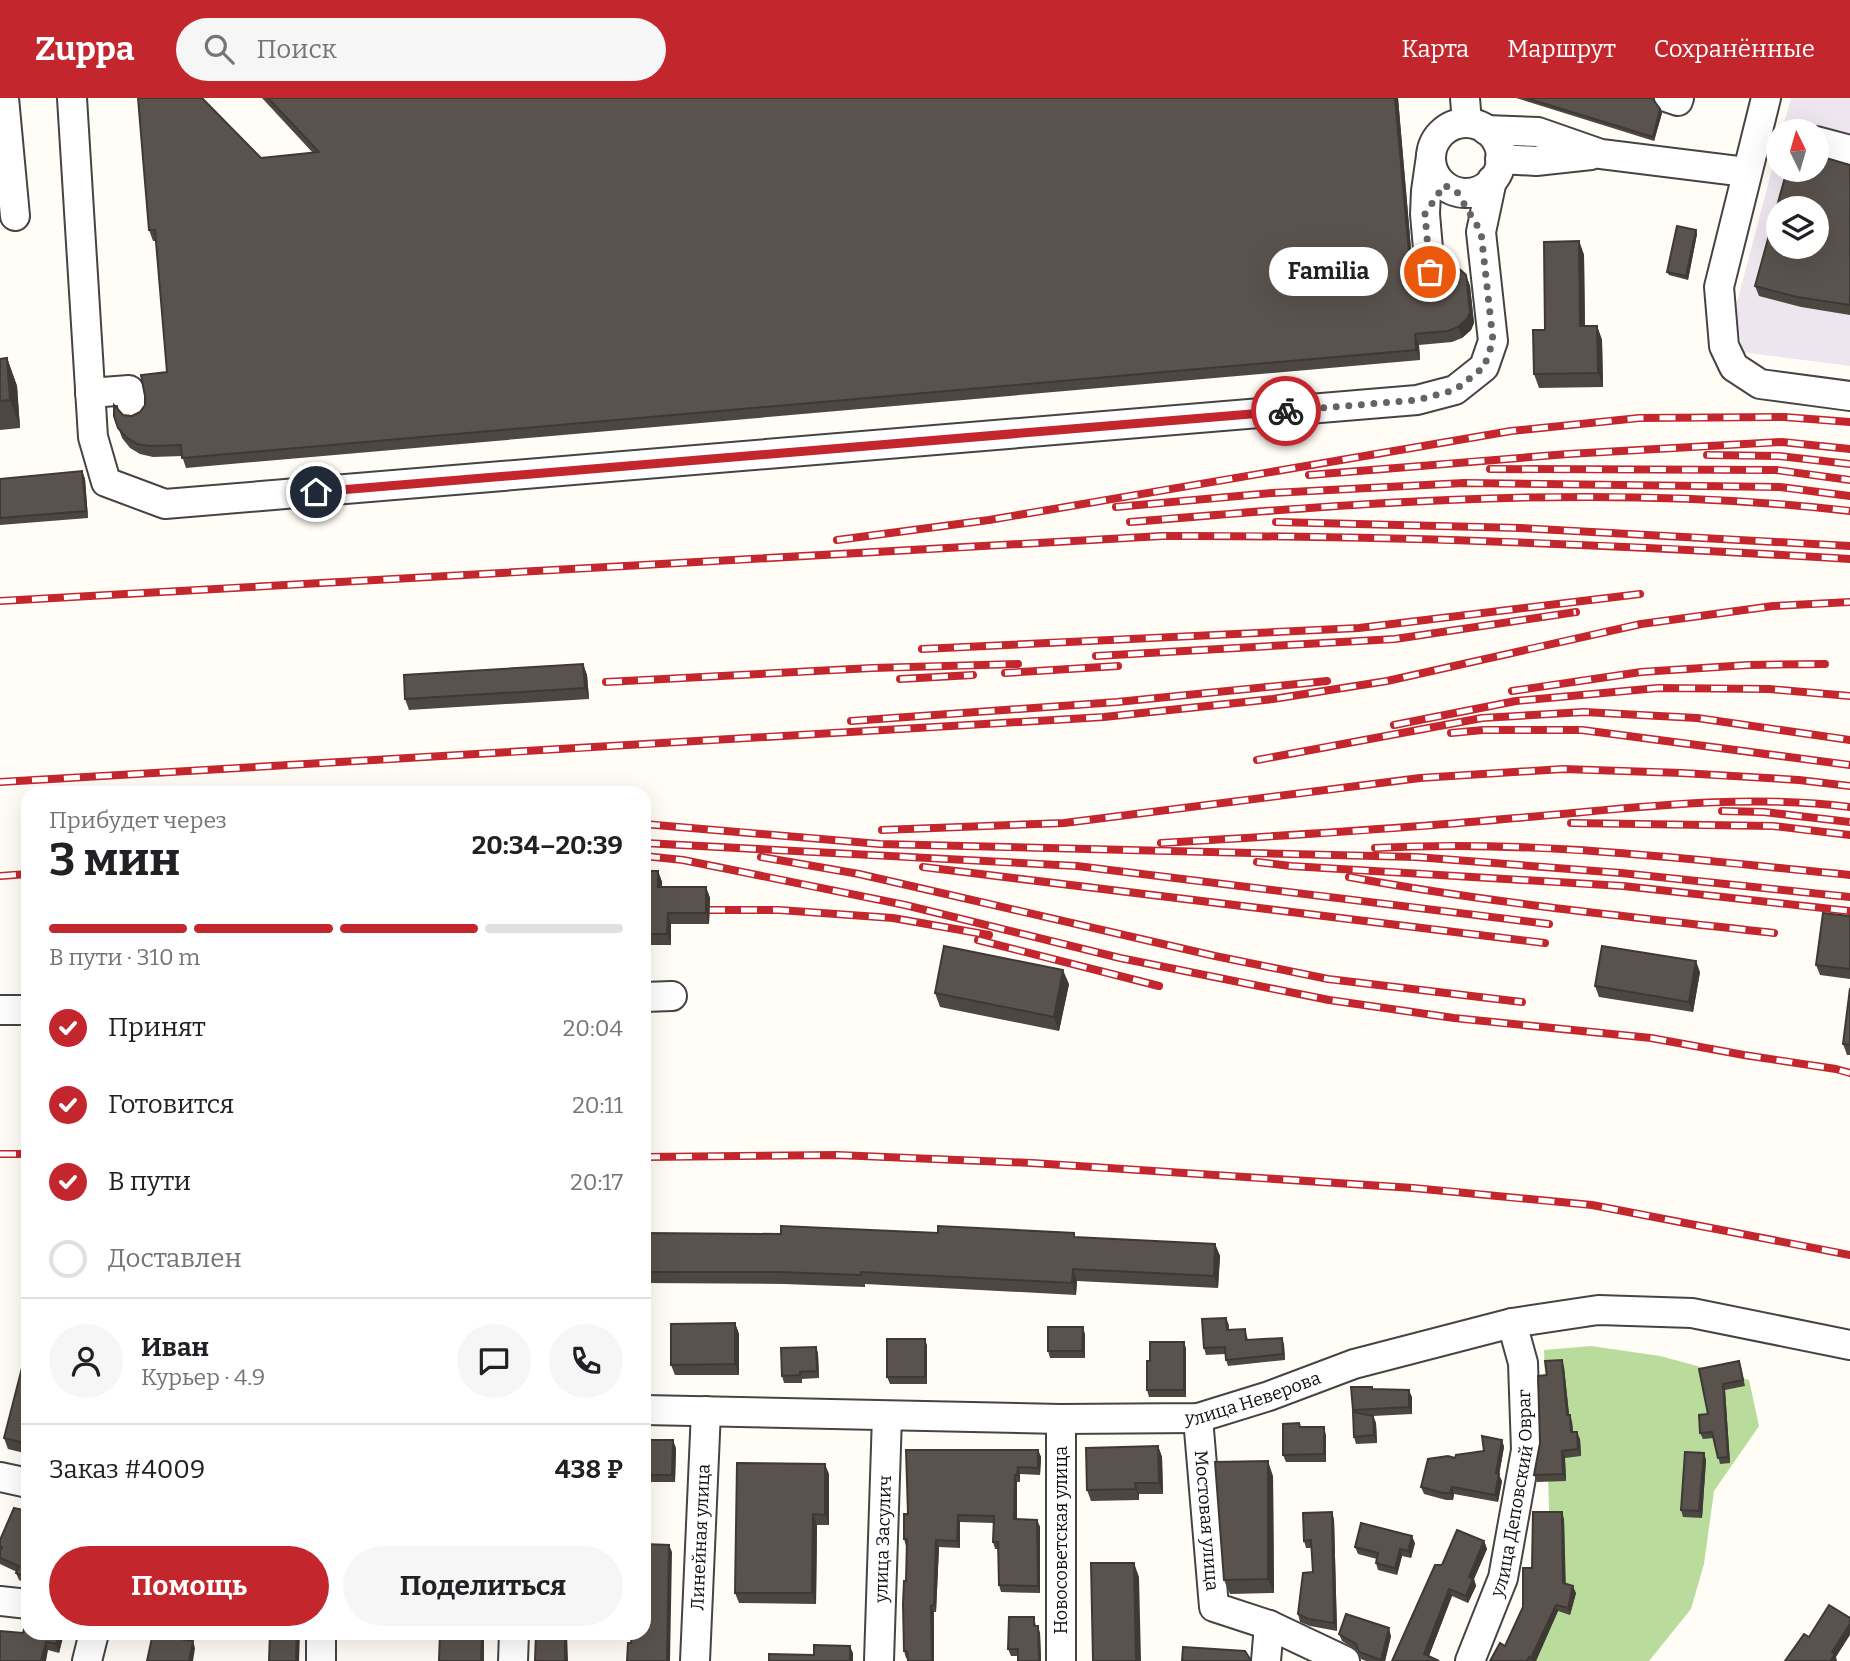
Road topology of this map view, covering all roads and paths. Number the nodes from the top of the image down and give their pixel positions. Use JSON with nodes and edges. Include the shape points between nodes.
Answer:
{"nodes":[{"id":1,"x":4,"y":98,"type":"edge"},
{"id":2,"x":72,"y":98,"type":"edge"},
{"id":3,"x":1669,"y":98,"type":"edge"},
{"id":4,"x":1679,"y":98,"type":"edge"},
{"id":5,"x":1473,"y":117,"type":"edge"},
{"id":6,"x":1769,"y":118,"type":"edge"},
{"id":7,"x":1829,"y":144,"type":"edge"},
{"id":8,"x":1850,"y":150,"type":"edge"},
{"id":9,"x":1601,"y":154,"type":"junction"},
{"id":10,"x":1496,"y":170,"type":"junction"},
{"id":11,"x":1746,"y":172,"type":"junction"},
{"id":12,"x":1441,"y":174,"type":"junction"},
{"id":13,"x":15,"y":216,"type":"dead end"},
{"id":14,"x":1481,"y":232,"type":"junction"},
{"id":15,"x":1430,"y":272,"type":"dead end"},
{"id":16,"x":90,"y":393,"type":"junction"},
{"id":17,"x":1850,"y":396,"type":"edge"},
{"id":18,"x":133,"y":410,"type":"dead end"},
{"id":19,"x":672,"y":996,"type":"dead end"},
{"id":20,"x":651,"y":997,"type":"edge"},
{"id":21,"x":0,"y":1010,"type":"edge"},
{"id":22,"x":21,"y":1010,"type":"edge"},
{"id":23,"x":1512,"y":1323,"type":"junction"},
{"id":24,"x":1850,"y":1345,"type":"edge"},
{"id":25,"x":651,"y":1410,"type":"edge"},
{"id":26,"x":706,"y":1411,"type":"junction"},
{"id":27,"x":887,"y":1416,"type":"junction"},
{"id":28,"x":1198,"y":1418,"type":"junction"},
{"id":29,"x":1061,"y":1419,"type":"junction"},
{"id":30,"x":0,"y":1477,"type":"edge"},
{"id":31,"x":21,"y":1482,"type":"edge"},
{"id":32,"x":0,"y":1601,"type":"edge"},
{"id":33,"x":21,"y":1603,"type":"edge"},
{"id":34,"x":1269,"y":1625,"type":"junction"},
{"id":35,"x":92,"y":1640,"type":"edge"},
{"id":36,"x":321,"y":1640,"type":"edge"},
{"id":37,"x":514,"y":1640,"type":"edge"},
{"id":38,"x":86,"y":1661,"type":"edge"},
{"id":39,"x":321,"y":1661,"type":"edge"},
{"id":40,"x":513,"y":1661,"type":"edge"},
{"id":41,"x":695,"y":1661,"type":"edge"},
{"id":42,"x":879,"y":1661,"type":"edge"},
{"id":43,"x":1061,"y":1661,"type":"edge"},
{"id":44,"x":1266,"y":1661,"type":"edge"},
{"id":45,"x":1345,"y":1661,"type":"edge"},
{"id":46,"x":1470,"y":1661,"type":"edge"}],
"edges":[{"from":1,"to":13,"type":"street"},
{"from":2,"to":16,"type":"street"},
{"from":3,"to":4,"type":"street"},
{"from":5,"to":9,"type":"street","via":[[1538,132]]},
{"from":5,"to":10,"type":"street","via":[[1497,144]]},
{"from":5,"to":12,"type":"street","via":[[1438,136]]},
{"from":6,"to":11,"type":"street"},
{"from":7,"to":8,"type":"street"},
{"from":9,"to":10,"type":"street"},
{"from":9,"to":11,"type":"street"},
{"from":10,"to":12,"type":"street","via":[[1476,191]]},
{"from":10,"to":14,"type":"street"},
{"from":11,"to":17,"type":"street","via":[[1718,286],[1724,346],[1734,367],[1760,384]]},
{"from":12,"to":14,"type":"street"},
{"from":12,"to":15,"type":"street","via":[[1426,191]]},
{"from":14,"to":16,"type":"street","via":[[1493,341],[1484,367],[1455,390],[1417,400],[165,505],[106,482],[93,437]]},
{"from":16,"to":18,"type":"street","via":[[129,390]]},
{"from":19,"to":20,"type":"street"},
{"from":21,"to":22,"type":"street"},
{"from":23,"to":24,"type":"street","name":"улица Неверова","via":[[1598,1310],[1692,1313]]},
{"from":23,"to":28,"type":"street","name":"улица Неверова","via":[[1354,1364]]},
{"from":23,"to":46,"type":"street","name":"улица Деповский Овраг","via":[[1523,1363],[1526,1450],[1503,1578]]},
{"from":25,"to":26,"type":"street","name":"улица Неверова"},
{"from":26,"to":27,"type":"street","name":"улица Неверова"},
{"from":26,"to":41,"type":"street","name":"Линейная улица"},
{"from":27,"to":29,"type":"street","name":"улица Неверова"},
{"from":27,"to":42,"type":"street","name":"улица Засулич"},
{"from":28,"to":29,"type":"street","name":"улица Неверова"},
{"from":28,"to":34,"type":"street","name":"Мостовая улица","via":[[1214,1607]]},
{"from":29,"to":43,"type":"street","name":"Новосоветская улица"},
{"from":30,"to":31,"type":"street"},
{"from":32,"to":33,"type":"street"},
{"from":34,"to":44,"type":"street"},
{"from":34,"to":45,"type":"street","name":"Мостовая улица"},
{"from":35,"to":38,"type":"street"},
{"from":36,"to":39,"type":"street"},
{"from":37,"to":40,"type":"street"}]}
